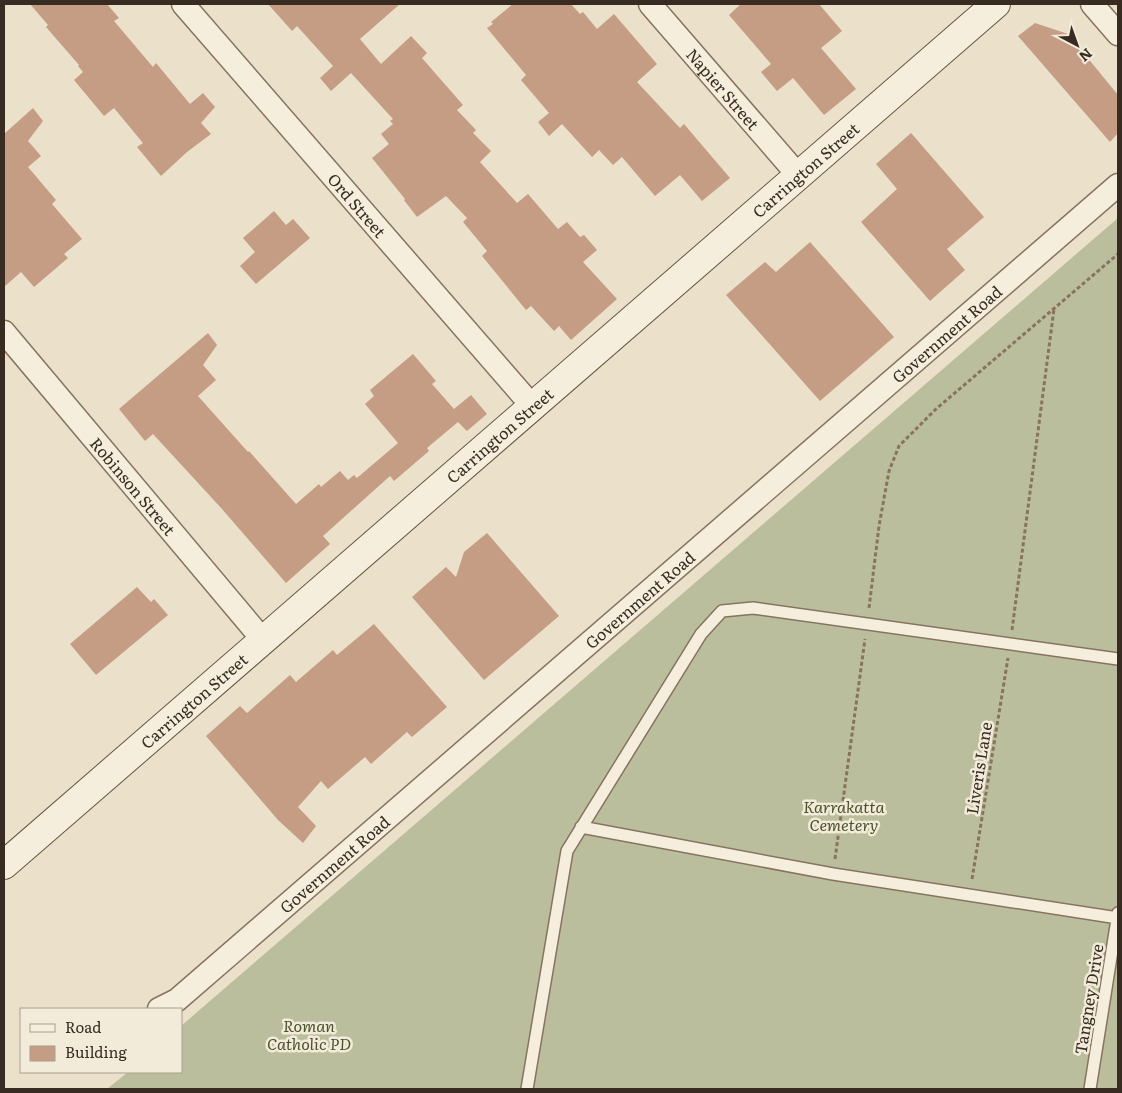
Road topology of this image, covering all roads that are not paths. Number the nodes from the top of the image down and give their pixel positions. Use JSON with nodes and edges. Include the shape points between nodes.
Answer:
{"nodes":[{"id":1,"x":183,"y":4,"type":"edge"},
{"id":2,"x":650,"y":4,"type":"edge"},
{"id":3,"x":996,"y":4,"type":"edge"},
{"id":4,"x":1092,"y":4,"type":"edge"},
{"id":5,"x":1118,"y":34,"type":"edge"},
{"id":6,"x":798,"y":175,"type":"junction"},
{"id":7,"x":1118,"y":185,"type":"edge"},
{"id":8,"x":4,"y":332,"type":"edge"},
{"id":9,"x":533,"y":407,"type":"junction"},
{"id":10,"x":263,"y":640,"type":"junction"},
{"id":11,"x":1118,"y":659,"type":"edge"},
{"id":12,"x":581,"y":827,"type":"junction"},
{"id":13,"x":4,"y":865,"type":"edge"},
{"id":14,"x":1118,"y":916,"type":"edge"},
{"id":15,"x":161,"y":1008,"type":"edge"},
{"id":16,"x":527,"y":1089,"type":"edge"},
{"id":17,"x":1090,"y":1089,"type":"edge"}],
"edges":[{"from":1,"to":9,"type":"street","name":"Ord Street"},
{"from":2,"to":6,"type":"street","name":"Napier Street"},
{"from":3,"to":6,"type":"street","name":"Carrington Street"},
{"from":4,"to":5,"type":"street"},
{"from":6,"to":9,"type":"street","name":"Carrington Street"},
{"from":7,"to":15,"type":"street","name":"Government Road","via":[[177,1000]]},
{"from":8,"to":10,"type":"street","name":"Robinson Street"},
{"from":9,"to":10,"type":"street","name":"Carrington Street"},
{"from":10,"to":13,"type":"street","name":"Carrington Street"},
{"from":11,"to":12,"type":"lane","via":[[753,608],[722,611],[701,634]]},
{"from":12,"to":14,"type":"lane","via":[[833,874]]},
{"from":12,"to":16,"type":"lane","via":[[567,851]]},
{"from":14,"to":17,"type":"lane","name":"Tangney Drive"}]}
